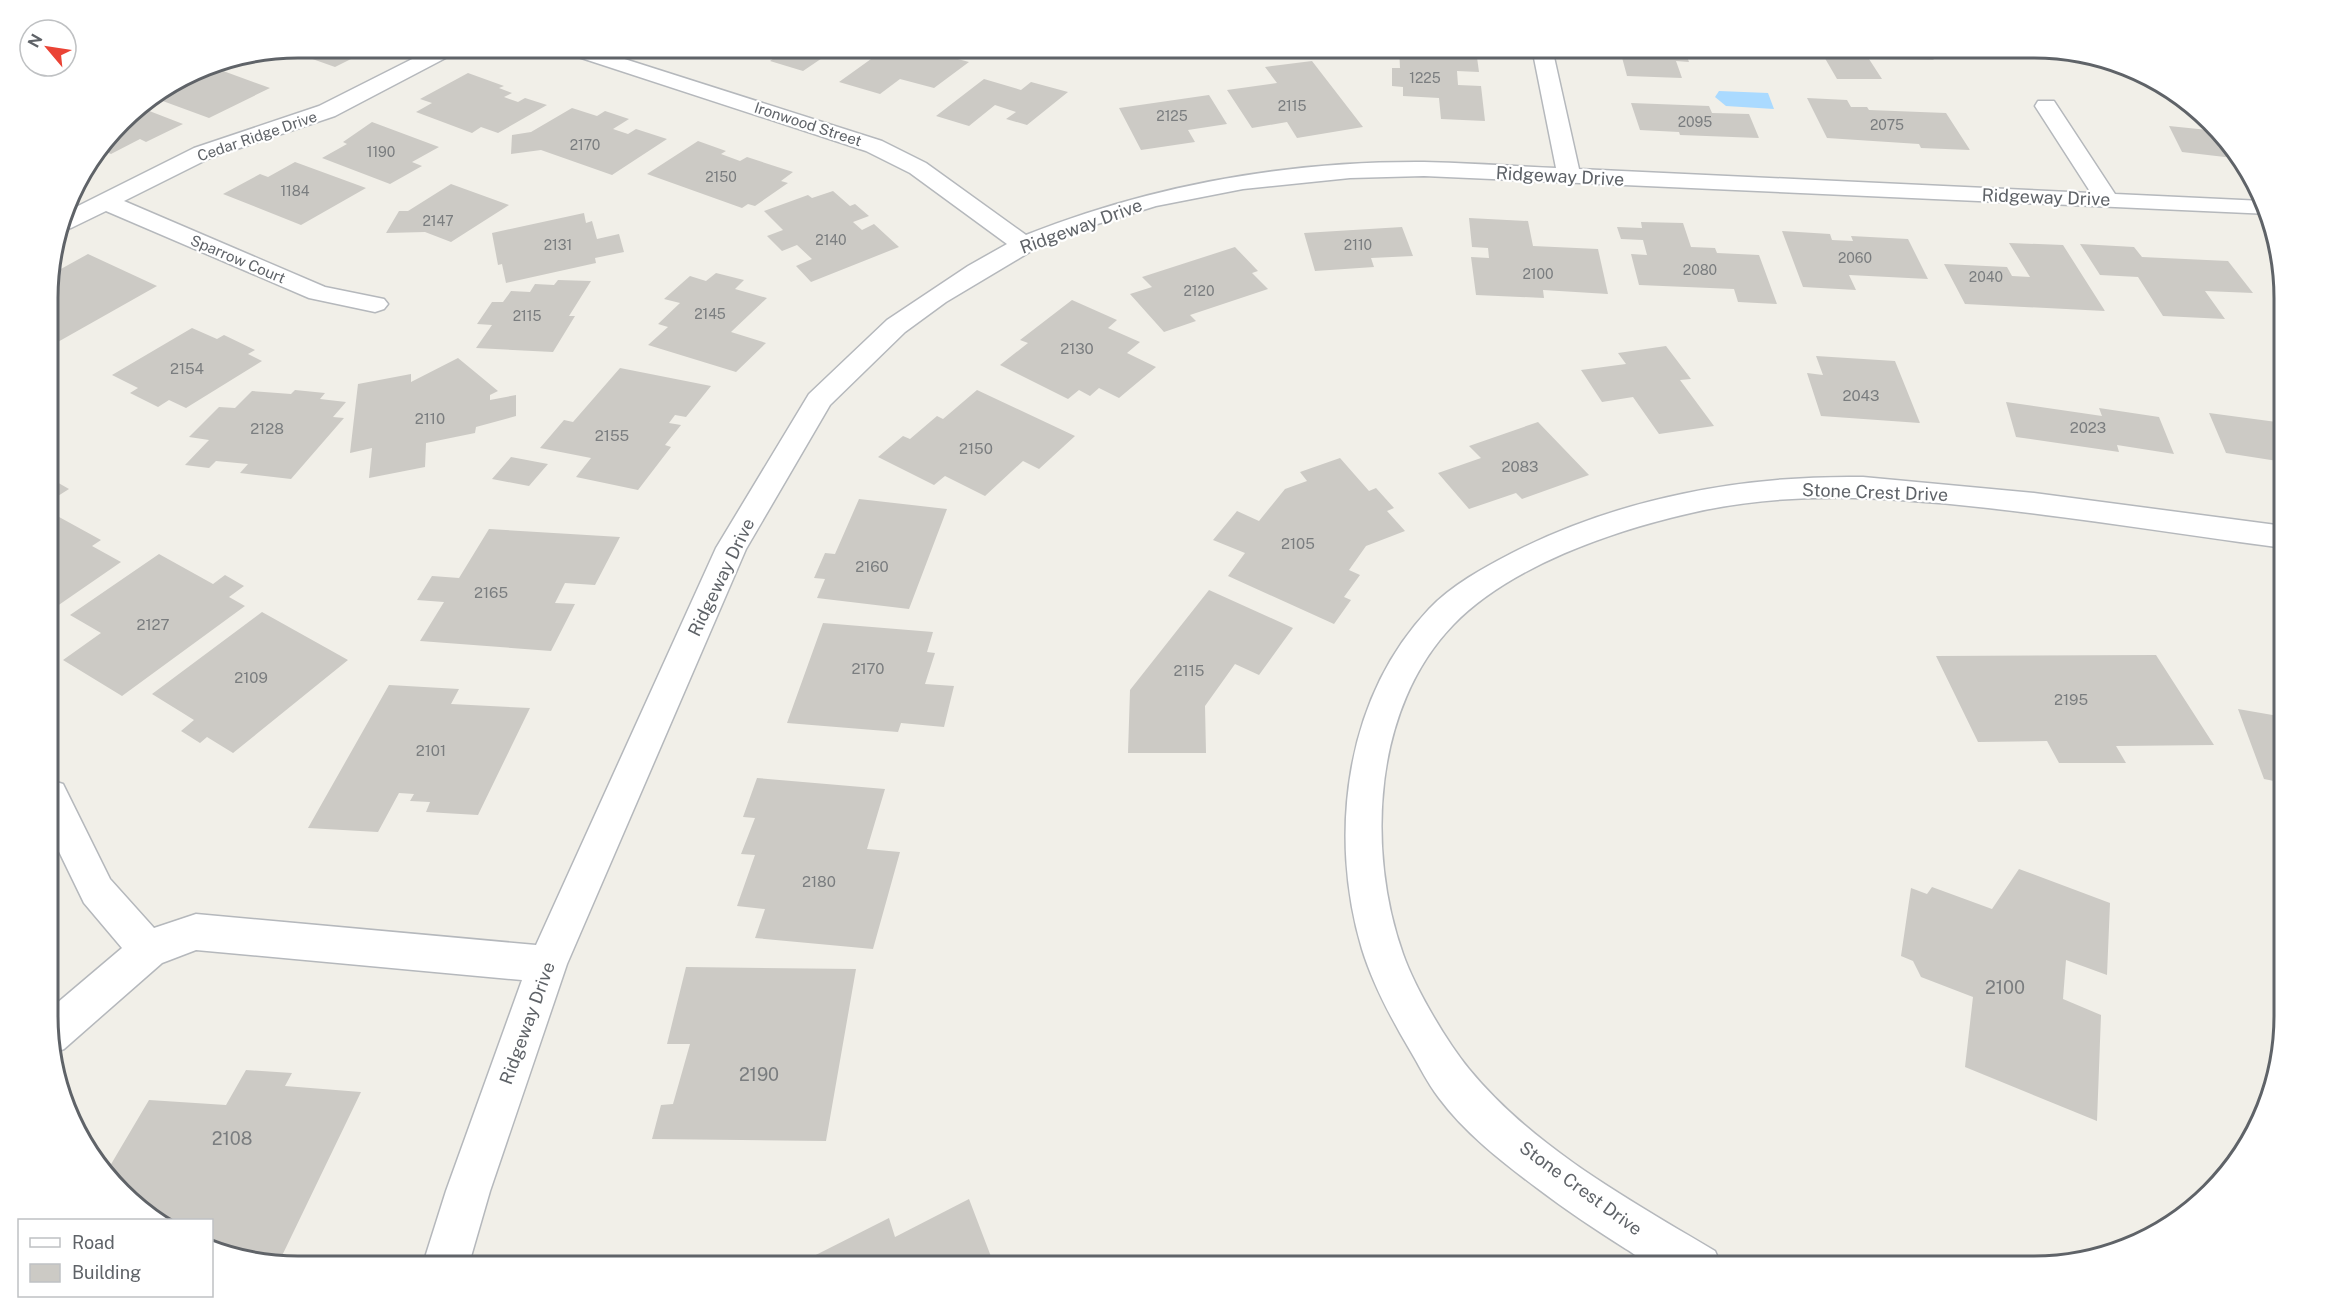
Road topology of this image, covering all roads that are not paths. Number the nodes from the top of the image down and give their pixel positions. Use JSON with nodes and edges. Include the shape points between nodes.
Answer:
{"nodes":[{"id":1,"x":430,"y":58,"type":"edge"},
{"id":2,"x":601,"y":58,"type":"edge"},
{"id":3,"x":1544,"y":58,"type":"edge"},
{"id":4,"x":2046,"y":106,"type":"dead end"},
{"id":5,"x":1569,"y":176,"type":"junction"},
{"id":6,"x":2107,"y":199,"type":"junction"},
{"id":7,"x":105,"y":202,"type":"junction"},
{"id":8,"x":2257,"y":207,"type":"edge"},
{"id":9,"x":72,"y":218,"type":"edge"},
{"id":10,"x":1024,"y":245,"type":"junction"},
{"id":11,"x":375,"y":304,"type":"dead end"},
{"id":12,"x":2274,"y":536,"type":"edge"},
{"id":13,"x":58,"y":811,"type":"edge"},
{"id":14,"x":148,"y":950,"type":"junction"},
{"id":15,"x":547,"y":964,"type":"junction"},
{"id":16,"x":59,"y":1027,"type":"edge"},
{"id":17,"x":448,"y":1256,"type":"edge"},
{"id":18,"x":1680,"y":1256,"type":"edge"}],
"edges":[{"from":1,"to":7,"type":"street","name":"Cedar Ridge Drive","via":[[327,111],[202,153]]},
{"from":2,"to":10,"type":"street","name":"Ironwood Street","via":[[882,149],[918,168]]},
{"from":3,"to":5,"type":"street"},
{"from":4,"to":6,"type":"street"},
{"from":5,"to":6,"type":"street","name":"Ridgeway Drive"},
{"from":5,"to":10,"type":"street","name":"Ridgeway Drive","via":[[1394,169],[1243,182],[1152,200],[1083,221]]},
{"from":6,"to":8,"type":"street","name":"Ridgeway Drive"},
{"from":7,"to":9,"type":"street","name":"Cedar Ridge Drive"},
{"from":7,"to":11,"type":"street","name":"Sparrow Court","via":[[318,293]]},
{"from":10,"to":15,"type":"street","name":"Ridgeway Drive","via":[[977,271],[896,326],[819,400],[730,548]]},
{"from":12,"to":18,"type":"street","name":"Stone Crest Drive","via":[[1946,493],[1874,488],[1775,490],[1728,495],[1642,515],[1564,542],[1490,580],[1442,617],[1402,668],[1377,728],[1365,795],[1365,874],[1382,951],[1413,1018],[1454,1083],[1527,1153],[1624,1223]]},
{"from":13,"to":14,"type":"street","via":[[97,891]]},
{"from":14,"to":15,"type":"street","via":[[196,932]]},
{"from":14,"to":16,"type":"street"},
{"from":15,"to":17,"type":"street","name":"Ridgeway Drive"}]}
